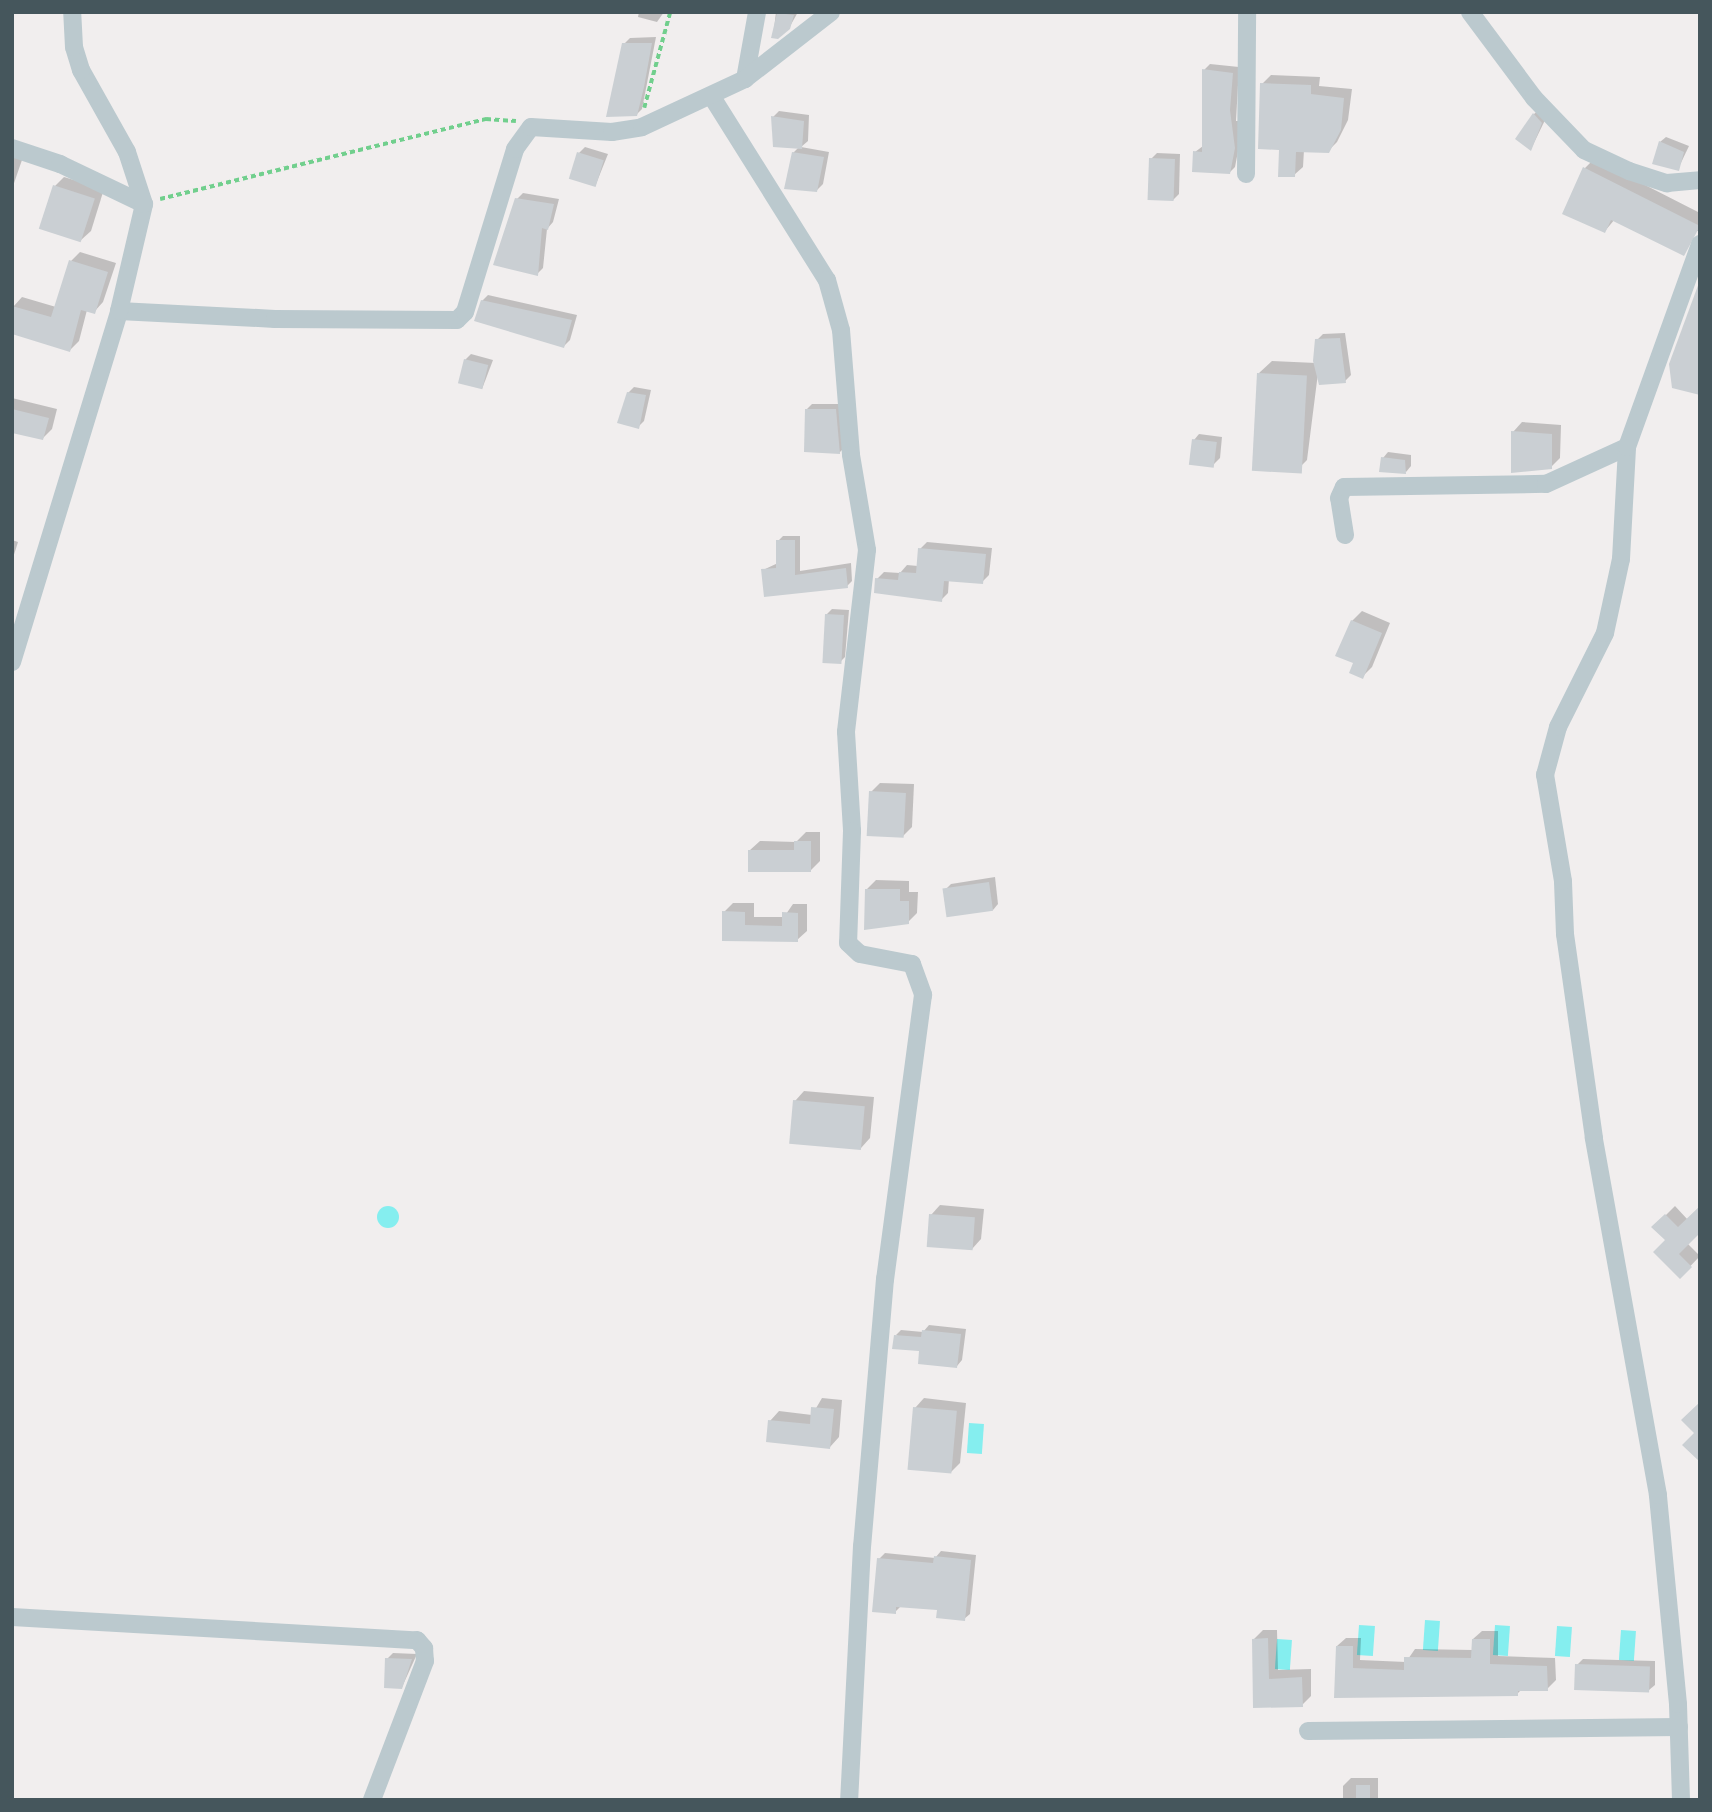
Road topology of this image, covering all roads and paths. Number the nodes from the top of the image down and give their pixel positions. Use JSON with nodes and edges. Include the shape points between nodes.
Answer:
{"nodes":[{"id":1,"x":72,"y":12,"type":"edge"},
{"id":2,"x":670,"y":12,"type":"edge"},
{"id":3,"x":757,"y":12,"type":"edge"},
{"id":4,"x":831,"y":12,"type":"edge"},
{"id":5,"x":1247,"y":12,"type":"edge"},
{"id":6,"x":1470,"y":12,"type":"edge"},
{"id":7,"x":745,"y":79,"type":"junction"},
{"id":8,"x":712,"y":97,"type":"junction"},
{"id":9,"x":531,"y":127,"type":"junction"},
{"id":10,"x":642,"y":127,"type":"junction"},
{"id":11,"x":12,"y":148,"type":"edge"},
{"id":12,"x":1246,"y":174,"type":"dead end"},
{"id":13,"x":1700,"y":180,"type":"edge"},
{"id":14,"x":144,"y":204,"type":"junction"},
{"id":15,"x":1700,"y":244,"type":"edge"},
{"id":16,"x":119,"y":311,"type":"junction"},
{"id":17,"x":1627,"y":447,"type":"junction"},
{"id":18,"x":1345,"y":535,"type":"dead end"},
{"id":19,"x":12,"y":662,"type":"edge"},
{"id":20,"x":12,"y":1617,"type":"edge"},
{"id":21,"x":1679,"y":1727,"type":"junction"},
{"id":22,"x":1308,"y":1731,"type":"dead end"},
{"id":23,"x":372,"y":1800,"type":"edge"},
{"id":24,"x":849,"y":1800,"type":"edge"},
{"id":25,"x":1681,"y":1800,"type":"edge"}],
"edges":[{"from":1,"to":14,"type":"street","via":[[81,70],[127,152]]},
{"from":2,"to":10,"type":"path"},
{"from":3,"to":7,"type":"street"},
{"from":4,"to":7,"type":"street"},
{"from":5,"to":12,"type":"street"},
{"from":6,"to":13,"type":"street","via":[[1534,98],[1584,149],[1667,183]]},
{"from":7,"to":8,"type":"street"},
{"from":8,"to":10,"type":"street"},
{"from":8,"to":24,"type":"street","via":[[827,280],[841,330],[851,456],[867,550],[846,732],[852,831],[848,943],[860,954],[912,964],[923,995],[885,1279],[862,1546]]},
{"from":9,"to":10,"type":"street","via":[[612,132]]},
{"from":9,"to":14,"type":"path","via":[[506,117],[486,119]]},
{"from":9,"to":16,"type":"street","via":[[515,149],[465,312],[457,320],[275,319]]},
{"from":11,"to":14,"type":"street","via":[[60,164]]},
{"from":14,"to":16,"type":"street"},
{"from":15,"to":17,"type":"street"},
{"from":16,"to":19,"type":"street"},
{"from":17,"to":18,"type":"street","via":[[1546,484],[1344,487],[1339,498]]},
{"from":17,"to":21,"type":"street","via":[[1615,592],[1592,665],[1558,727],[1545,775],[1563,881],[1565,934],[1594,1138],[1658,1495]]},
{"from":20,"to":23,"type":"street","via":[[417,1640],[424,1648],[425,1661]]},
{"from":21,"to":22,"type":"street"},
{"from":21,"to":25,"type":"street"}]}
